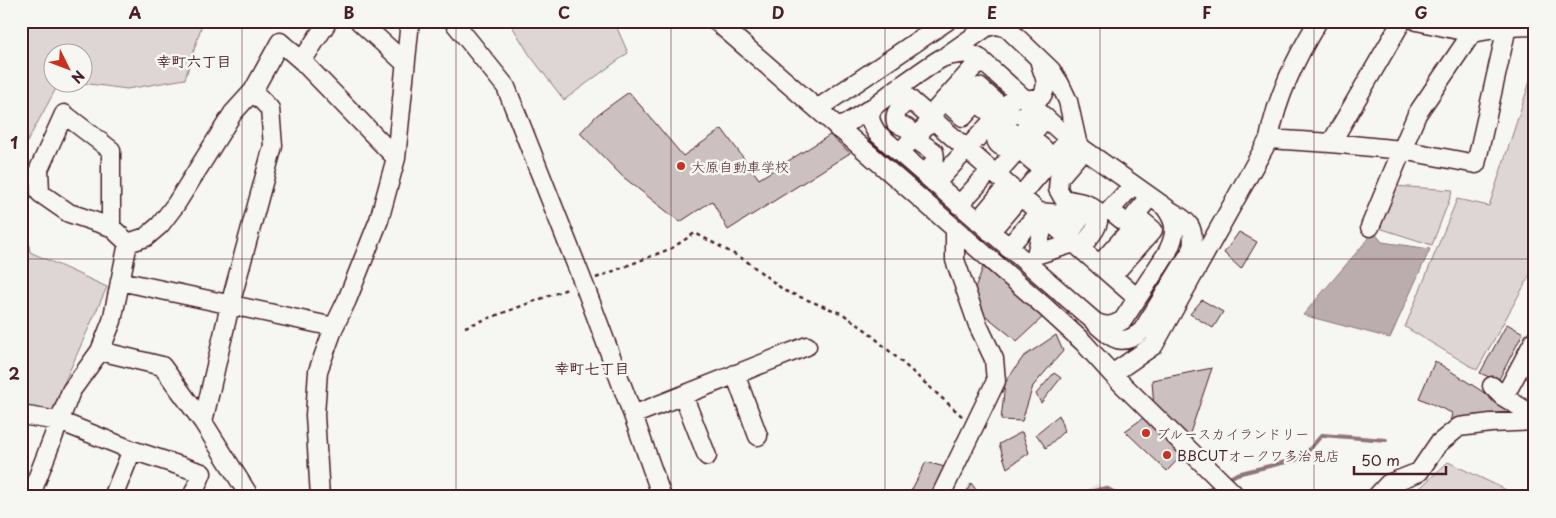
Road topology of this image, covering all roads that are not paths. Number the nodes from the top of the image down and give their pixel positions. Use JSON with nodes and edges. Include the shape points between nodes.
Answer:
{"nodes":[{"id":1,"x":328,"y":21,"type":"edge"},
{"id":2,"x":359,"y":21,"type":"edge"},
{"id":3,"x":410,"y":21,"type":"edge"},
{"id":4,"x":453,"y":21,"type":"edge"},
{"id":5,"x":716,"y":21,"type":"edge"},
{"id":6,"x":947,"y":21,"type":"edge"},
{"id":7,"x":1318,"y":21,"type":"edge"},
{"id":8,"x":1402,"y":21,"type":"edge"},
{"id":9,"x":1417,"y":21,"type":"edge"},
{"id":10,"x":1535,"y":25,"type":"edge"},
{"id":11,"x":1475,"y":27,"type":"edge"},
{"id":12,"x":1507,"y":27,"type":"junction"},
{"id":13,"x":942,"y":58,"type":"junction"},
{"id":14,"x":1038,"y":58,"type":"junction"},
{"id":15,"x":981,"y":59,"type":"junction"},
{"id":16,"x":302,"y":61,"type":"junction"},
{"id":17,"x":405,"y":63,"type":"junction"},
{"id":18,"x":1047,"y":86,"type":"junction"},
{"id":19,"x":253,"y":92,"type":"junction"},
{"id":20,"x":904,"y":94,"type":"junction"},
{"id":21,"x":949,"y":95,"type":"junction"},
{"id":22,"x":873,"y":107,"type":"junction"},
{"id":23,"x":817,"y":109,"type":"junction"},
{"id":24,"x":1000,"y":113,"type":"junction"},
{"id":25,"x":1030,"y":113,"type":"junction"},
{"id":26,"x":931,"y":117,"type":"junction"},
{"id":27,"x":838,"y":129,"type":"junction"},
{"id":28,"x":1269,"y":139,"type":"junction"},
{"id":29,"x":1024,"y":143,"type":"junction"},
{"id":30,"x":1331,"y":143,"type":"junction"},
{"id":31,"x":1077,"y":145,"type":"junction"},
{"id":32,"x":967,"y":149,"type":"junction"},
{"id":33,"x":1402,"y":150,"type":"junction"},
{"id":34,"x":899,"y":152,"type":"junction"},
{"id":35,"x":1039,"y":156,"type":"dead end"},
{"id":36,"x":396,"y":158,"type":"junction"},
{"id":37,"x":1000,"y":178,"type":"junction"},
{"id":38,"x":930,"y":179,"type":"junction"},
{"id":39,"x":1133,"y":185,"type":"junction"},
{"id":40,"x":979,"y":194,"type":"junction"},
{"id":41,"x":1150,"y":197,"type":"junction"},
{"id":42,"x":959,"y":205,"type":"junction"},
{"id":43,"x":1165,"y":207,"type":"junction"},
{"id":44,"x":1042,"y":215,"type":"junction"},
{"id":45,"x":112,"y":227,"type":"junction"},
{"id":46,"x":984,"y":227,"type":"junction"},
{"id":47,"x":1370,"y":227,"type":"dead end"},
{"id":48,"x":955,"y":229,"type":"junction"},
{"id":49,"x":128,"y":243,"type":"junction"},
{"id":50,"x":1074,"y":243,"type":"junction"},
{"id":51,"x":1008,"y":248,"type":"junction"},
{"id":52,"x":1105,"y":270,"type":"junction"},
{"id":53,"x":120,"y":281,"type":"junction"},
{"id":54,"x":1137,"y":298,"type":"junction"},
{"id":55,"x":230,"y":306,"type":"junction"},
{"id":56,"x":1094,"y":322,"type":"junction"},
{"id":57,"x":334,"y":327,"type":"junction"},
{"id":58,"x":1535,"y":339,"type":"edge"},
{"id":59,"x":807,"y":346,"type":"dead end"},
{"id":60,"x":100,"y":351,"type":"junction"},
{"id":61,"x":735,"y":374,"type":"junction"},
{"id":62,"x":1112,"y":374,"type":"junction"},
{"id":63,"x":683,"y":395,"type":"junction"},
{"id":64,"x":21,"y":415,"type":"edge"},
{"id":65,"x":633,"y":415,"type":"junction"},
{"id":66,"x":1535,"y":416,"type":"edge"},
{"id":67,"x":59,"y":421,"type":"junction"},
{"id":68,"x":1535,"y":421,"type":"edge"},
{"id":69,"x":203,"y":422,"type":"junction"},
{"id":70,"x":758,"y":436,"type":"dead end"},
{"id":71,"x":132,"y":450,"type":"junction"},
{"id":72,"x":707,"y":456,"type":"dead end"},
{"id":73,"x":1227,"y":487,"type":"edge"},
{"id":74,"x":30,"y":497,"type":"edge"},
{"id":75,"x":114,"y":497,"type":"edge"},
{"id":76,"x":192,"y":497,"type":"edge"},
{"id":77,"x":250,"y":497,"type":"edge"},
{"id":78,"x":320,"y":497,"type":"edge"},
{"id":79,"x":662,"y":497,"type":"edge"},
{"id":80,"x":940,"y":497,"type":"edge"},
{"id":81,"x":1376,"y":497,"type":"edge"}],
"edges":[{"from":1,"to":16,"type":"street"},
{"from":2,"to":17,"type":"street"},
{"from":3,"to":17,"type":"street"},
{"from":4,"to":65,"type":"street","via":[[506,87]]},
{"from":5,"to":23,"type":"street"},
{"from":6,"to":23,"type":"street"},
{"from":7,"to":28,"type":"street","via":[[1299,53],[1274,114]]},
{"from":8,"to":30,"type":"street"},
{"from":9,"to":11,"type":"street"},
{"from":10,"to":12,"type":"street"},
{"from":11,"to":12,"type":"street"},
{"from":11,"to":33,"type":"street","via":[[1417,114]]},
{"from":12,"to":33,"type":"street","via":[[1476,164]]},
{"from":13,"to":14,"type":"street","via":[[987,26],[997,25],[1007,28]]},
{"from":13,"to":15,"type":"street","via":[[969,53]]},
{"from":13,"to":20,"type":"street"},
{"from":14,"to":18,"type":"street"},
{"from":14,"to":31,"type":"street","via":[[1051,70],[1068,101]]},
{"from":15,"to":21,"type":"street"},
{"from":15,"to":25,"type":"street"},
{"from":16,"to":19,"type":"street","via":[[280,42]]},
{"from":16,"to":36,"type":"street"},
{"from":17,"to":36,"type":"street"},
{"from":18,"to":25,"type":"street"},
{"from":18,"to":25,"type":"street"},
{"from":19,"to":49,"type":"street","via":[[233,113],[160,225],[146,237]]},
{"from":19,"to":55,"type":"street","via":[[270,109],[273,146]]},
{"from":20,"to":22,"type":"street"},
{"from":20,"to":26,"type":"street"},
{"from":20,"to":34,"type":"street","via":[[895,118],[896,123],[912,133],[912,138]]},
{"from":21,"to":24,"type":"street","via":[[967,100],[979,86]]},
{"from":21,"to":26,"type":"street"},
{"from":22,"to":27,"type":"street"},
{"from":22,"to":34,"type":"street","via":[[871,124]]},
{"from":23,"to":27,"type":"street"},
{"from":24,"to":25,"type":"street"},
{"from":24,"to":32,"type":"street"},
{"from":25,"to":29,"type":"street"},
{"from":25,"to":31,"type":"street"},
{"from":25,"to":37,"type":"street","via":[[1012,144],[1000,144]]},
{"from":26,"to":32,"type":"street"},
{"from":26,"to":38,"type":"street","via":[[919,137],[921,143],[934,152],[936,159]]},
{"from":27,"to":48,"type":"street"},
{"from":28,"to":30,"type":"street"},
{"from":28,"to":62,"type":"street","via":[[1154,345]]},
{"from":29,"to":35,"type":"street"},
{"from":29,"to":37,"type":"street"},
{"from":30,"to":33,"type":"street"},
{"from":31,"to":37,"type":"street"},
{"from":31,"to":39,"type":"street"},
{"from":31,"to":50,"type":"street","via":[[1059,178],[1058,189],[1063,198],[1090,206],[1097,212],[1098,222],[1095,232]]},
{"from":32,"to":37,"type":"street"},
{"from":32,"to":38,"type":"street"},
{"from":33,"to":47,"type":"street"},
{"from":34,"to":38,"type":"street"},
{"from":36,"to":57,"type":"street","via":[[379,220]]},
{"from":37,"to":40,"type":"street"},
{"from":37,"to":40,"type":"street"},
{"from":37,"to":44,"type":"street"},
{"from":37,"to":46,"type":"street"},
{"from":38,"to":42,"type":"street"},
{"from":39,"to":41,"type":"street"},
{"from":39,"to":52,"type":"street","via":[[1110,210],[1132,228]]},
{"from":40,"to":42,"type":"street"},
{"from":40,"to":46,"type":"street"},
{"from":41,"to":43,"type":"street"},
{"from":41,"to":52,"type":"street","via":[[1135,215],[1154,230]]},
{"from":42,"to":46,"type":"street"},
{"from":43,"to":54,"type":"street","via":[[1172,216],[1173,241]]},
{"from":43,"to":56,"type":"street","via":[[1192,228],[1192,250],[1142,330],[1133,337],[1116,339]]},
{"from":44,"to":50,"type":"street"},
{"from":44,"to":50,"type":"street","via":[[1082,216]]},
{"from":44,"to":50,"type":"street","via":[[1036,255]]},
{"from":44,"to":51,"type":"street"},
{"from":45,"to":45,"type":"street","via":[[69,213],[40,193],[39,169],[64,114],[111,150]]},
{"from":45,"to":49,"type":"street"},
{"from":46,"to":51,"type":"street"},
{"from":48,"to":62,"type":"street","via":[[1083,342]]},
{"from":48,"to":80,"type":"street","via":[[954,260],[994,359],[996,381]]},
{"from":49,"to":53,"type":"street"},
{"from":50,"to":52,"type":"street"},
{"from":51,"to":56,"type":"street"},
{"from":52,"to":54,"type":"street"},
{"from":53,"to":55,"type":"street"},
{"from":53,"to":60,"type":"street","via":[[112,321]]},
{"from":54,"to":56,"type":"street","via":[[1123,320],[1114,326]]},
{"from":55,"to":57,"type":"street"},
{"from":55,"to":69,"type":"street"},
{"from":57,"to":78,"type":"street","via":[[318,371],[314,415]]},
{"from":58,"to":66,"type":"street","via":[[1510,386],[1497,391]]},
{"from":59,"to":61,"type":"street"},
{"from":60,"to":67,"type":"street","via":[[71,391]]},
{"from":60,"to":69,"type":"street","via":[[162,366]]},
{"from":61,"to":63,"type":"street"},
{"from":61,"to":70,"type":"street"},
{"from":62,"to":73,"type":"street"},
{"from":63,"to":65,"type":"street"},
{"from":63,"to":72,"type":"street"},
{"from":64,"to":67,"type":"street"},
{"from":65,"to":79,"type":"street"},
{"from":67,"to":71,"type":"street"},
{"from":67,"to":74,"type":"street"},
{"from":68,"to":81,"type":"street","via":[[1459,427],[1438,444],[1419,472],[1388,484]]},
{"from":69,"to":77,"type":"street"},
{"from":71,"to":75,"type":"street"},
{"from":71,"to":76,"type":"street","via":[[202,473]]}]}
